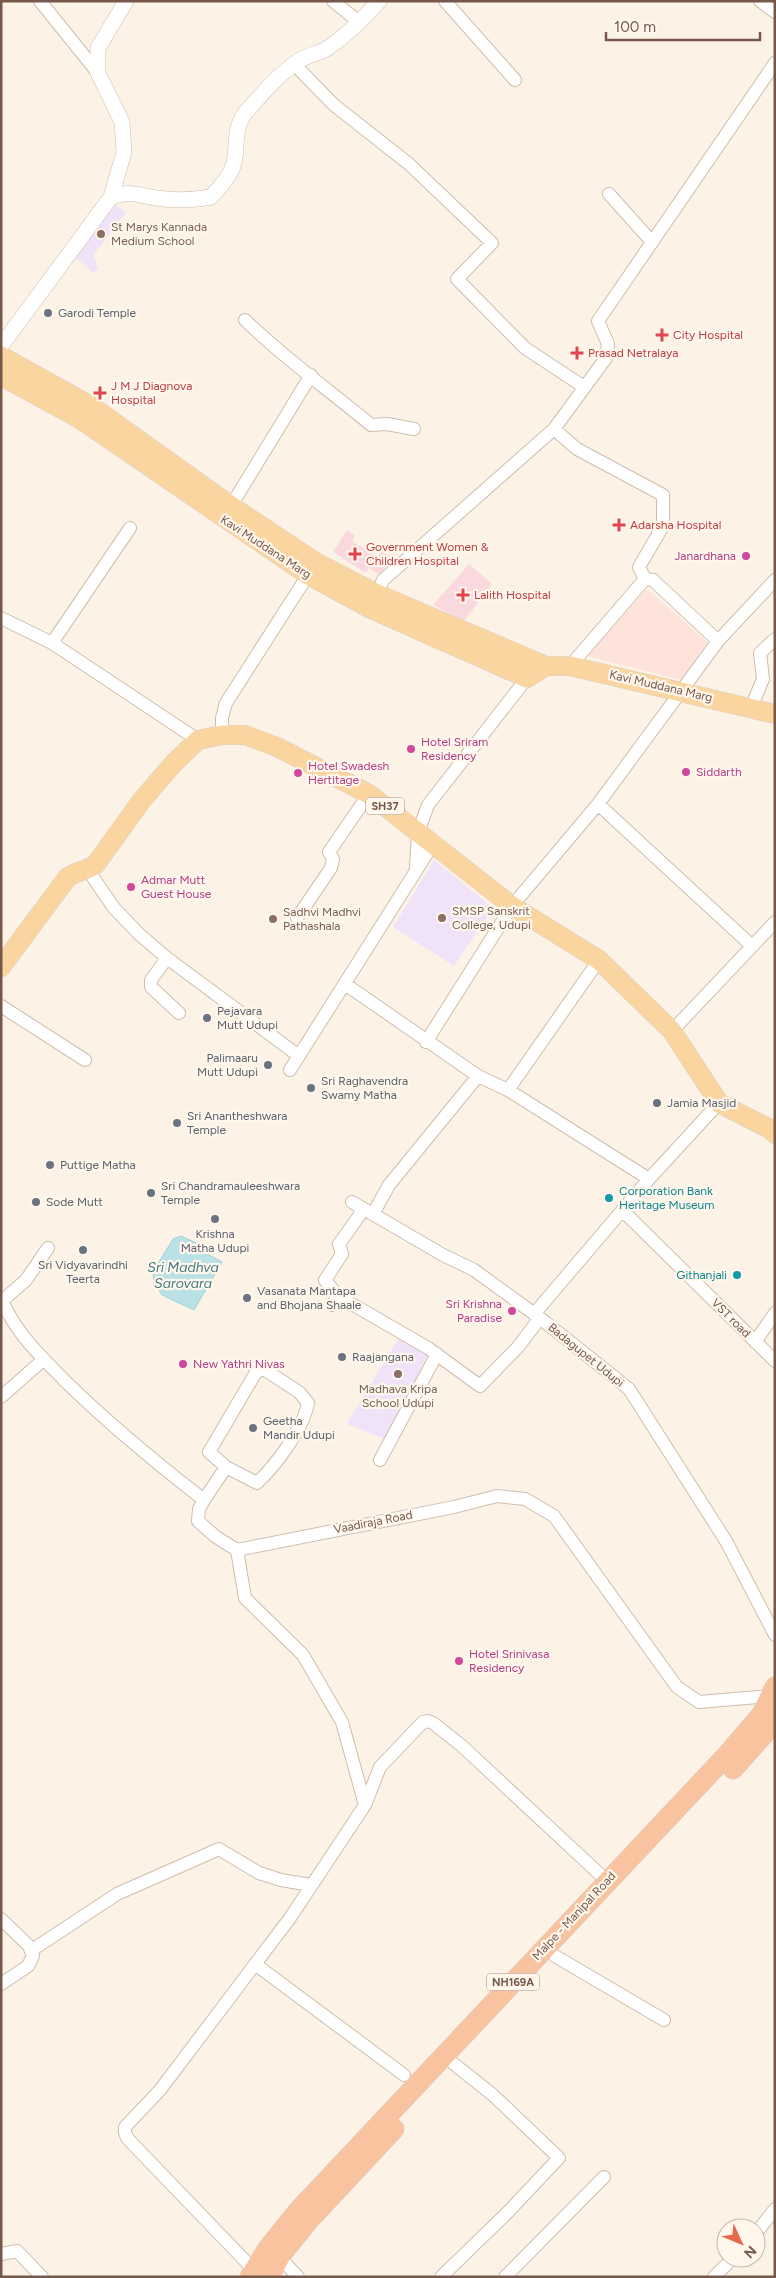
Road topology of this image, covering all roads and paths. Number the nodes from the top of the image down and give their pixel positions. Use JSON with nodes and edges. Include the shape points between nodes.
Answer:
{"nodes":[{"id":1,"x":40,"y":1,"type":"edge"},
{"id":2,"x":126,"y":1,"type":"edge"},
{"id":3,"x":333,"y":1,"type":"edge"},
{"id":4,"x":379,"y":1,"type":"edge"},
{"id":5,"x":445,"y":1,"type":"edge"},
{"id":6,"x":760,"y":1,"type":"edge"},
{"id":7,"x":775,"y":12,"type":"edge"},
{"id":8,"x":359,"y":22,"type":"junction"},
{"id":9,"x":775,"y":63,"type":"edge"},
{"id":10,"x":294,"y":64,"type":"junction"},
{"id":11,"x":98,"y":73,"type":"junction"},
{"id":12,"x":515,"y":80,"type":"dead end"},
{"id":13,"x":609,"y":194,"type":"dead end"},
{"id":14,"x":111,"y":197,"type":"junction"},
{"id":15,"x":652,"y":242,"type":"junction"},
{"id":16,"x":245,"y":320,"type":"dead end"},
{"id":17,"x":4,"y":334,"type":"edge"},
{"id":18,"x":1,"y":356,"type":"edge"},
{"id":19,"x":311,"y":375,"type":"junction"},
{"id":20,"x":1,"y":376,"type":"edge"},
{"id":21,"x":584,"y":387,"type":"junction"},
{"id":22,"x":414,"y":429,"type":"dead end"},
{"id":23,"x":554,"y":429,"type":"junction"},
{"id":24,"x":231,"y":506,"type":"junction"},
{"id":25,"x":130,"y":528,"type":"dead end"},
{"id":26,"x":308,"y":575,"type":"junction"},
{"id":27,"x":644,"y":579,"type":"junction"},
{"id":28,"x":775,"y":580,"type":"edge"},
{"id":29,"x":771,"y":593,"type":"edge"},
{"id":30,"x":377,"y":594,"type":"junction"},
{"id":31,"x":1,"y":618,"type":"edge"},
{"id":32,"x":775,"y":640,"type":"edge"},
{"id":33,"x":718,"y":641,"type":"junction"},
{"id":34,"x":52,"y":643,"type":"junction"},
{"id":35,"x":546,"y":666,"type":"junction"},
{"id":36,"x":570,"y":666,"type":"junction"},
{"id":37,"x":527,"y":678,"type":"junction"},
{"id":38,"x":681,"y":691,"type":"junction"},
{"id":39,"x":751,"y":708,"type":"junction"},
{"id":40,"x":775,"y":714,"type":"edge"},
{"id":41,"x":222,"y":735,"type":"junction"},
{"id":42,"x":198,"y":740,"type":"junction"},
{"id":43,"x":370,"y":794,"type":"junction"},
{"id":44,"x":598,"y":804,"type":"junction"},
{"id":45,"x":418,"y":832,"type":"junction"},
{"id":46,"x":433,"y":844,"type":"junction"},
{"id":47,"x":88,"y":870,"type":"junction"},
{"id":48,"x":415,"y":872,"type":"junction"},
{"id":49,"x":512,"y":906,"type":"junction"},
{"id":50,"x":297,"y":918,"type":"dead end"},
{"id":51,"x":775,"y":922,"type":"edge"},
{"id":52,"x":752,"y":946,"type":"junction"},
{"id":53,"x":167,"y":958,"type":"junction"},
{"id":54,"x":599,"y":960,"type":"junction"},
{"id":55,"x":1,"y":967,"type":"edge"},
{"id":56,"x":345,"y":984,"type":"junction"},
{"id":57,"x":1,"y":1006,"type":"edge"},
{"id":58,"x":179,"y":1012,"type":"dead end"},
{"id":59,"x":672,"y":1031,"type":"junction"},
{"id":60,"x":426,"y":1042,"type":"junction"},
{"id":61,"x":299,"y":1056,"type":"junction"},
{"id":62,"x":85,"y":1060,"type":"dead end"},
{"id":63,"x":290,"y":1070,"type":"dead end"},
{"id":64,"x":478,"y":1076,"type":"junction"},
{"id":65,"x":508,"y":1090,"type":"junction"},
{"id":66,"x":719,"y":1103,"type":"junction"},
{"id":67,"x":773,"y":1129,"type":"edge"},
{"id":68,"x":649,"y":1179,"type":"junction"},
{"id":69,"x":352,"y":1202,"type":"dead end"},
{"id":70,"x":369,"y":1211,"type":"junction"},
{"id":71,"x":623,"y":1211,"type":"junction"},
{"id":72,"x":48,"y":1248,"type":"dead end"},
{"id":73,"x":2,"y":1301,"type":"edge"},
{"id":74,"x":775,"y":1313,"type":"edge"},
{"id":75,"x":537,"y":1316,"type":"junction"},
{"id":76,"x":756,"y":1342,"type":"junction"},
{"id":77,"x":437,"y":1354,"type":"junction"},
{"id":78,"x":43,"y":1360,"type":"junction"},
{"id":79,"x":775,"y":1361,"type":"edge"},
{"id":80,"x":1,"y":1397,"type":"edge"},
{"id":81,"x":380,"y":1460,"type":"dead end"},
{"id":82,"x":226,"y":1467,"type":"junction"},
{"id":83,"x":204,"y":1500,"type":"junction"},
{"id":84,"x":237,"y":1550,"type":"junction"},
{"id":85,"x":775,"y":1635,"type":"edge"},
{"id":86,"x":772,"y":1692,"type":"edge"},
{"id":87,"x":775,"y":1722,"type":"edge"},
{"id":88,"x":364,"y":1805,"type":"junction"},
{"id":89,"x":607,"y":1881,"type":"junction"},
{"id":90,"x":311,"y":1886,"type":"junction"},
{"id":91,"x":1,"y":1919,"type":"edge"},
{"id":92,"x":32,"y":1950,"type":"junction"},
{"id":93,"x":555,"y":1956,"type":"junction"},
{"id":94,"x":255,"y":1964,"type":"junction"},
{"id":95,"x":1,"y":1984,"type":"edge"},
{"id":96,"x":664,"y":2020,"type":"dead end"},
{"id":97,"x":454,"y":2064,"type":"junction"},
{"id":98,"x":404,"y":2075,"type":"dead end"},
{"id":99,"x":604,"y":2177,"type":"dead end"},
{"id":100,"x":775,"y":2209,"type":"edge"},
{"id":101,"x":766,"y":2220,"type":"edge"},
{"id":102,"x":274,"y":2252,"type":"junction"},
{"id":103,"x":1,"y":2254,"type":"edge"},
{"id":104,"x":723,"y":2268,"type":"edge"},
{"id":105,"x":258,"y":2274,"type":"edge"},
{"id":106,"x":42,"y":2277,"type":"edge"},
{"id":107,"x":298,"y":2277,"type":"edge"},
{"id":108,"x":441,"y":2277,"type":"edge"},
{"id":109,"x":505,"y":2277,"type":"edge"},
{"id":110,"x":714,"y":2277,"type":"edge"}],
"edges":[{"from":1,"to":11,"type":"street"},
{"from":2,"to":11,"type":"street","via":[[98,48]]},
{"from":3,"to":8,"type":"street"},
{"from":4,"to":8,"type":"street"},
{"from":5,"to":12,"type":"street"},
{"from":6,"to":7,"type":"street"},
{"from":8,"to":10,"type":"street","via":[[328,48]]},
{"from":9,"to":15,"type":"street"},
{"from":10,"to":14,"type":"street","via":[[244,114],[236,132],[233,164],[227,179],[211,197],[189,201],[125,192]]},
{"from":10,"to":21,"type":"street","via":[[334,105],[408,164],[492,243],[457,279],[525,348]]},
{"from":11,"to":14,"type":"street","via":[[122,122],[124,152]]},
{"from":13,"to":15,"type":"street"},
{"from":14,"to":17,"type":"street"},
{"from":15,"to":21,"type":"street","via":[[598,321],[608,344],[606,358]]},
{"from":16,"to":19,"type":"street","via":[[272,346]]},
{"from":18,"to":24,"type":"main road","name":"Kavi Muddana Marg","via":[[91,406]]},
{"from":19,"to":22,"type":"street","via":[[371,426],[387,424]]},
{"from":19,"to":24,"type":"street"},
{"from":20,"to":26,"type":"main road","name":"Kavi Muddana Marg","via":[[80,419]]},
{"from":21,"to":23,"type":"street"},
{"from":23,"to":27,"type":"street","via":[[577,449],[663,495],[662,526],[639,566]]},
{"from":23,"to":30,"type":"street","via":[[383,580]]},
{"from":24,"to":30,"type":"main road","name":"Kavi Muddana Marg","via":[[317,563]]},
{"from":25,"to":34,"type":"street"},
{"from":26,"to":37,"type":"main road","name":"Kavi Muddana Marg","via":[[369,608]]},
{"from":26,"to":41,"type":"street","via":[[226,703]]},
{"from":27,"to":33,"type":"street","via":[[653,580]]},
{"from":27,"to":36,"type":"street"},
{"from":28,"to":29,"type":"street"},
{"from":29,"to":33,"type":"street","via":[[745,610]]},
{"from":30,"to":35,"type":"main road","name":"Kavi Muddana Marg"},
{"from":31,"to":34,"type":"street"},
{"from":32,"to":39,"type":"street","via":[[760,653],[764,679]]},
{"from":33,"to":38,"type":"street"},
{"from":34,"to":42,"type":"street"},
{"from":35,"to":36,"type":"main road","name":"Kavi Muddana Marg"},
{"from":35,"to":37,"type":"main road"},
{"from":36,"to":38,"type":"main road","name":"Kavi Muddana Marg"},
{"from":37,"to":45,"type":"street","via":[[428,805]]},
{"from":38,"to":39,"type":"main road","name":"Kavi Muddana Marg"},
{"from":38,"to":44,"type":"street"},
{"from":39,"to":40,"type":"main road","name":"Kavi Muddana Marg"},
{"from":41,"to":42,"type":"main road","number":"SH37"},
{"from":41,"to":43,"type":"main road","number":"SH37","via":[[245,735],[277,747]]},
{"from":42,"to":47,"type":"main road","via":[[142,800],[96,864]]},
{"from":43,"to":45,"type":"main road","number":"SH37"},
{"from":43,"to":50,"type":"street","via":[[329,852],[333,859],[331,868]]},
{"from":44,"to":49,"type":"street"},
{"from":44,"to":52,"type":"street"},
{"from":45,"to":46,"type":"main road","number":"SH37"},
{"from":45,"to":48,"type":"street"},
{"from":46,"to":48,"type":"street"},
{"from":46,"to":49,"type":"main road","number":"SH37"},
{"from":47,"to":53,"type":"street","via":[[114,908]]},
{"from":47,"to":55,"type":"main road","via":[[74,872],[67,878]]},
{"from":48,"to":56,"type":"street"},
{"from":49,"to":54,"type":"main road","number":"SH37"},
{"from":49,"to":60,"type":"street"},
{"from":51,"to":52,"type":"street"},
{"from":52,"to":59,"type":"street"},
{"from":53,"to":58,"type":"street","via":[[151,980],[151,987]]},
{"from":53,"to":61,"type":"street"},
{"from":54,"to":59,"type":"main road","number":"SH37"},
{"from":54,"to":65,"type":"street"},
{"from":56,"to":60,"type":"street"},
{"from":56,"to":61,"type":"street"},
{"from":57,"to":62,"type":"street"},
{"from":59,"to":66,"type":"main road","number":"SH37"},
{"from":60,"to":64,"type":"street"},
{"from":61,"to":63,"type":"street"},
{"from":64,"to":65,"type":"street"},
{"from":64,"to":70,"type":"street"},
{"from":65,"to":68,"type":"street"},
{"from":66,"to":67,"type":"main road","number":"SH37"},
{"from":66,"to":68,"type":"street"},
{"from":68,"to":71,"type":"street"},
{"from":69,"to":70,"type":"street","name":"Badagupet Udupi"},
{"from":70,"to":75,"type":"street","name":"Badagupet Udupi","via":[[474,1270]]},
{"from":70,"to":77,"type":"street","via":[[339,1244],[342,1254],[325,1280],[335,1301]]},
{"from":71,"to":75,"type":"street"},
{"from":71,"to":76,"type":"street","name":"VST road"},
{"from":72,"to":73,"type":"street","via":[[26,1280]]},
{"from":73,"to":78,"type":"street","via":[[11,1321]]},
{"from":74,"to":76,"type":"street"},
{"from":75,"to":77,"type":"street","via":[[518,1347],[480,1386]]},
{"from":75,"to":85,"type":"street","name":"Badagupet Udupi","via":[[629,1389],[726,1541]]},
{"from":76,"to":79,"type":"street","name":"VST road"},
{"from":77,"to":81,"type":"street"},
{"from":78,"to":80,"type":"street"},
{"from":78,"to":83,"type":"street","via":[[139,1450]]},
{"from":82,"to":82,"type":"street","via":[[257,1483],[273,1468],[306,1414],[308,1403],[299,1392],[262,1368],[255,1374],[209,1452]]},
{"from":82,"to":83,"type":"street"},
{"from":83,"to":84,"type":"street","via":[[198,1521]]},
{"from":84,"to":86,"type":"street","name":"Vaadiraja Road","via":[[496,1496],[524,1499],[554,1516],[677,1686],[698,1702]]},
{"from":84,"to":88,"type":"street","via":[[245,1598],[303,1655],[342,1722]]},
{"from":86,"to":89,"type":"highway","name":"Malpe - Manipal Road","number":"NH169A","via":[[758,1720]]},
{"from":87,"to":93,"type":"highway","name":"Malpe - Manipal Road","number":"NH169A"},
{"from":88,"to":89,"type":"street","via":[[380,1767],[423,1722],[428,1721],[462,1746]]},
{"from":88,"to":90,"type":"street"},
{"from":89,"to":102,"type":"highway","name":"Malpe - Manipal Road","number":"NH169A","via":[[298,2211]]},
{"from":90,"to":92,"type":"street","via":[[259,1872],[219,1849],[117,1894]]},
{"from":90,"to":94,"type":"street"},
{"from":91,"to":92,"type":"street"},
{"from":92,"to":95,"type":"street","via":[[28,1966]]},
{"from":93,"to":96,"type":"street"},
{"from":93,"to":97,"type":"highway","name":"Malpe - Manipal Road","number":"NH169A"},
{"from":94,"to":98,"type":"street"},
{"from":94,"to":105,"type":"street","via":[[156,2095],[129,2122],[125,2132]]},
{"from":97,"to":102,"type":"highway","name":"Malpe - Manipal Road","number":"NH169A","via":[[309,2220]]},
{"from":97,"to":108,"type":"street","via":[[493,2095],[559,2158]]},
{"from":99,"to":109,"type":"street"},
{"from":100,"to":101,"type":"street"},
{"from":102,"to":105,"type":"highway","name":"Malpe - Manipal Road","number":"NH169A"},
{"from":102,"to":107,"type":"street"},
{"from":103,"to":106,"type":"street","via":[[18,2251]]},
{"from":104,"to":110,"type":"street"}]}
